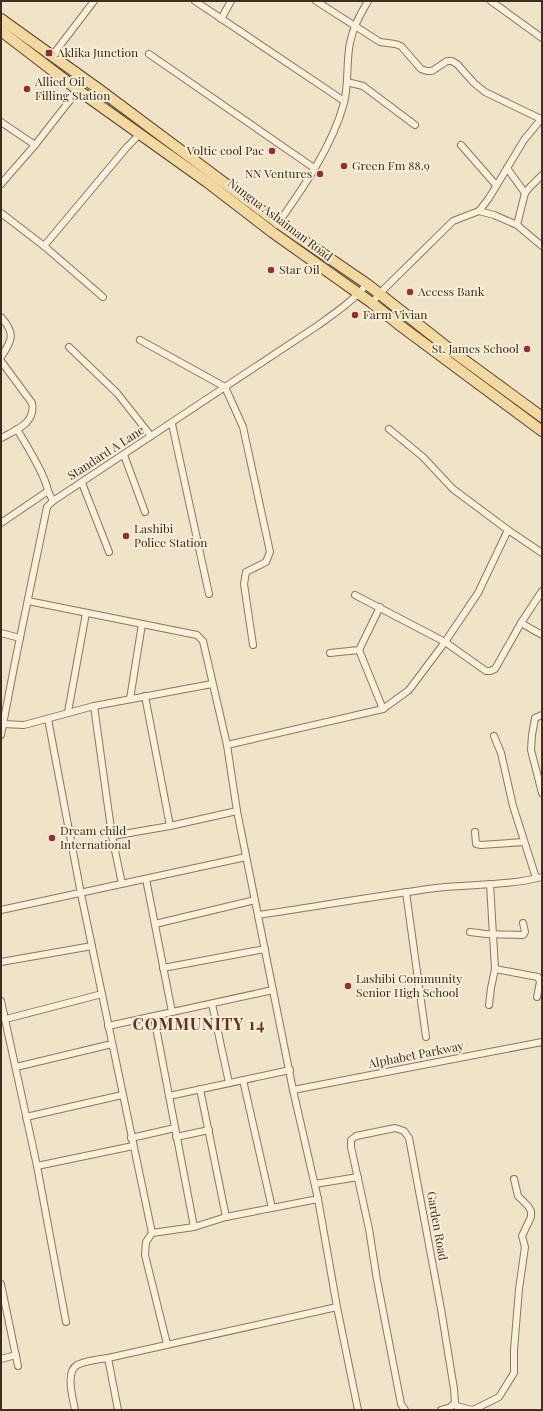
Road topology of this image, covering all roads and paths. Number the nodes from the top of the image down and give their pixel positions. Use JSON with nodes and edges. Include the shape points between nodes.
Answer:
{"nodes":[{"id":1,"x":94,"y":1,"type":"edge"},
{"id":2,"x":195,"y":1,"type":"edge"},
{"id":3,"x":231,"y":1,"type":"edge"},
{"id":4,"x":316,"y":1,"type":"edge"},
{"id":5,"x":368,"y":1,"type":"edge"},
{"id":6,"x":491,"y":1,"type":"edge"},
{"id":7,"x":1,"y":19,"type":"edge"},
{"id":8,"x":221,"y":19,"type":"junction"},
{"id":9,"x":354,"y":26,"type":"junction"},
{"id":10,"x":1,"y":31,"type":"edge"},
{"id":11,"x":542,"y":38,"type":"edge"},
{"id":12,"x":149,"y":54,"type":"dead end"},
{"id":13,"x":52,"y":56,"type":"junction"},
{"id":14,"x":347,"y":82,"type":"junction"},
{"id":15,"x":78,"y":90,"type":"junction"},
{"id":16,"x":344,"y":101,"type":"junction"},
{"id":17,"x":542,"y":119,"type":"edge"},
{"id":18,"x":1,"y":122,"type":"edge"},
{"id":19,"x":415,"y":125,"type":"dead end"},
{"id":20,"x":140,"y":134,"type":"junction"},
{"id":21,"x":35,"y":145,"type":"junction"},
{"id":22,"x":461,"y":145,"type":"dead end"},
{"id":23,"x":314,"y":168,"type":"junction"},
{"id":24,"x":507,"y":168,"type":"junction"},
{"id":25,"x":542,"y":175,"type":"edge"},
{"id":26,"x":1,"y":184,"type":"edge"},
{"id":27,"x":496,"y":185,"type":"junction"},
{"id":28,"x":526,"y":193,"type":"junction"},
{"id":29,"x":479,"y":211,"type":"junction"},
{"id":30,"x":1,"y":213,"type":"edge"},
{"id":31,"x":278,"y":223,"type":"junction"},
{"id":32,"x":517,"y":225,"type":"junction"},
{"id":33,"x":272,"y":232,"type":"junction"},
{"id":34,"x":44,"y":246,"type":"junction"},
{"id":35,"x":542,"y":246,"type":"edge"},
{"id":36,"x":367,"y":284,"type":"junction"},
{"id":37,"x":359,"y":293,"type":"junction"},
{"id":38,"x":379,"y":294,"type":"junction"},
{"id":39,"x":103,"y":297,"type":"dead end"},
{"id":40,"x":372,"y":303,"type":"junction"},
{"id":41,"x":1,"y":317,"type":"edge"},
{"id":42,"x":140,"y":340,"type":"dead end"},
{"id":43,"x":69,"y":346,"type":"dead end"},
{"id":44,"x":1,"y":357,"type":"edge"},
{"id":45,"x":1,"y":361,"type":"edge"},
{"id":46,"x":225,"y":387,"type":"junction"},
{"id":47,"x":542,"y":417,"type":"edge"},
{"id":48,"x":172,"y":424,"type":"junction"},
{"id":49,"x":389,"y":428,"type":"dead end"},
{"id":50,"x":17,"y":429,"type":"junction"},
{"id":51,"x":542,"y":431,"type":"edge"},
{"id":52,"x":151,"y":436,"type":"junction"},
{"id":53,"x":1,"y":438,"type":"edge"},
{"id":54,"x":124,"y":455,"type":"junction"},
{"id":55,"x":82,"y":483,"type":"junction"},
{"id":56,"x":48,"y":491,"type":"junction"},
{"id":57,"x":52,"y":501,"type":"junction"},
{"id":58,"x":145,"y":512,"type":"dead end"},
{"id":59,"x":1,"y":523,"type":"edge"},
{"id":60,"x":508,"y":530,"type":"junction"},
{"id":61,"x":109,"y":552,"type":"dead end"},
{"id":62,"x":542,"y":553,"type":"edge"},
{"id":63,"x":542,"y":591,"type":"edge"},
{"id":64,"x":209,"y":594,"type":"dead end"},
{"id":65,"x":355,"y":595,"type":"dead end"},
{"id":66,"x":28,"y":601,"type":"junction"},
{"id":67,"x":380,"y":607,"type":"junction"},
{"id":68,"x":86,"y":614,"type":"junction"},
{"id":69,"x":521,"y":623,"type":"junction"},
{"id":70,"x":142,"y":624,"type":"junction"},
{"id":71,"x":1,"y":633,"type":"edge"},
{"id":72,"x":542,"y":635,"type":"edge"},
{"id":73,"x":20,"y":638,"type":"junction"},
{"id":74,"x":445,"y":642,"type":"junction"},
{"id":75,"x":253,"y":645,"type":"dead end"},
{"id":76,"x":359,"y":650,"type":"junction"},
{"id":77,"x":330,"y":654,"type":"dead end"},
{"id":78,"x":212,"y":684,"type":"junction"},
{"id":79,"x":145,"y":696,"type":"junction"},
{"id":80,"x":130,"y":699,"type":"junction"},
{"id":81,"x":94,"y":706,"type":"junction"},
{"id":82,"x":383,"y":709,"type":"junction"},
{"id":83,"x":68,"y":712,"type":"junction"},
{"id":84,"x":542,"y":715,"type":"edge"},
{"id":85,"x":48,"y":719,"type":"junction"},
{"id":86,"x":3,"y":724,"type":"junction"},
{"id":87,"x":1,"y":735,"type":"edge"},
{"id":88,"x":494,"y":736,"type":"dead end"},
{"id":89,"x":227,"y":745,"type":"junction"},
{"id":90,"x":542,"y":793,"type":"edge"},
{"id":91,"x":237,"y":811,"type":"junction"},
{"id":92,"x":170,"y":826,"type":"junction"},
{"id":93,"x":475,"y":832,"type":"dead end"},
{"id":94,"x":112,"y":836,"type":"junction"},
{"id":95,"x":524,"y":842,"type":"junction"},
{"id":96,"x":246,"y":857,"type":"junction"},
{"id":97,"x":539,"y":878,"type":"edge"},
{"id":98,"x":146,"y":879,"type":"junction"},
{"id":99,"x":122,"y":884,"type":"junction"},
{"id":100,"x":490,"y":884,"type":"junction"},
{"id":101,"x":406,"y":892,"type":"junction"},
{"id":102,"x":80,"y":894,"type":"junction"},
{"id":103,"x":255,"y":900,"type":"junction"},
{"id":104,"x":1,"y":910,"type":"edge"},
{"id":105,"x":258,"y":915,"type":"junction"},
{"id":106,"x":523,"y":923,"type":"dead end"},
{"id":107,"x":155,"y":924,"type":"junction"},
{"id":108,"x":470,"y":932,"type":"dead end"},
{"id":109,"x":493,"y":934,"type":"junction"},
{"id":110,"x":92,"y":946,"type":"junction"},
{"id":111,"x":265,"y":949,"type":"junction"},
{"id":112,"x":1,"y":962,"type":"edge"},
{"id":113,"x":163,"y":968,"type":"junction"},
{"id":114,"x":495,"y":969,"type":"junction"},
{"id":115,"x":274,"y":990,"type":"junction"},
{"id":116,"x":102,"y":994,"type":"junction"},
{"id":117,"x":538,"y":997,"type":"dead end"},
{"id":118,"x":1,"y":1001,"type":"edge"},
{"id":119,"x":212,"y":1004,"type":"junction"},
{"id":120,"x":489,"y":1005,"type":"dead end"},
{"id":121,"x":172,"y":1012,"type":"junction"},
{"id":122,"x":154,"y":1016,"type":"junction"},
{"id":123,"x":6,"y":1019,"type":"junction"},
{"id":124,"x":108,"y":1026,"type":"junction"},
{"id":125,"x":426,"y":1037,"type":"dead end"},
{"id":126,"x":542,"y":1042,"type":"edge"},
{"id":127,"x":112,"y":1044,"type":"junction"},
{"id":128,"x":16,"y":1067,"type":"junction"},
{"id":129,"x":290,"y":1070,"type":"junction"},
{"id":130,"x":244,"y":1080,"type":"junction"},
{"id":131,"x":229,"y":1083,"type":"junction"},
{"id":132,"x":200,"y":1089,"type":"junction"},
{"id":133,"x":293,"y":1090,"type":"junction"},
{"id":134,"x":122,"y":1095,"type":"junction"},
{"id":135,"x":169,"y":1096,"type":"junction"},
{"id":136,"x":26,"y":1117,"type":"junction"},
{"id":137,"x":175,"y":1128,"type":"junction"},
{"id":138,"x":209,"y":1130,"type":"junction"},
{"id":139,"x":176,"y":1137,"type":"junction"},
{"id":140,"x":131,"y":1138,"type":"junction"},
{"id":141,"x":133,"y":1146,"type":"junction"},
{"id":142,"x":37,"y":1166,"type":"junction"},
{"id":143,"x":358,"y":1177,"type":"junction"},
{"id":144,"x":514,"y":1179,"type":"dead end"},
{"id":145,"x":315,"y":1184,"type":"junction"},
{"id":146,"x":318,"y":1199,"type":"junction"},
{"id":147,"x":272,"y":1208,"type":"junction"},
{"id":148,"x":226,"y":1217,"type":"junction"},
{"id":149,"x":194,"y":1227,"type":"junction"},
{"id":150,"x":152,"y":1233,"type":"junction"},
{"id":151,"x":1,"y":1284,"type":"edge"},
{"id":152,"x":337,"y":1306,"type":"junction"},
{"id":153,"x":66,"y":1322,"type":"dead end"},
{"id":154,"x":167,"y":1344,"type":"junction"},
{"id":155,"x":16,"y":1355,"type":"junction"},
{"id":156,"x":108,"y":1358,"type":"junction"},
{"id":157,"x":1,"y":1359,"type":"edge"},
{"id":158,"x":18,"y":1366,"type":"dead end"},
{"id":159,"x":453,"y":1405,"type":"junction"},
{"id":160,"x":75,"y":1410,"type":"edge"},
{"id":161,"x":118,"y":1410,"type":"edge"},
{"id":162,"x":358,"y":1410,"type":"edge"},
{"id":163,"x":405,"y":1410,"type":"edge"},
{"id":164,"x":441,"y":1410,"type":"edge"},
{"id":165,"x":472,"y":1410,"type":"edge"}],
"edges":[{"from":1,"to":13,"type":"street"},
{"from":2,"to":8,"type":"street"},
{"from":3,"to":8,"type":"street"},
{"from":4,"to":9,"type":"street"},
{"from":5,"to":9,"type":"street"},
{"from":6,"to":11,"type":"street"},
{"from":7,"to":13,"type":"main road","name":"Nungua Ashaiman Road"},
{"from":8,"to":16,"type":"street"},
{"from":9,"to":14,"type":"street"},
{"from":9,"to":17,"type":"street","via":[[383,44],[401,46],[426,72],[452,61],[485,92]]},
{"from":10,"to":15,"type":"main road","name":"Nungua Ashaiman Road"},
{"from":12,"to":23,"type":"street"},
{"from":13,"to":31,"type":"main road","name":"Nungua Ashaiman Road"},
{"from":14,"to":16,"type":"street"},
{"from":14,"to":19,"type":"street","via":[[363,86]]},
{"from":15,"to":20,"type":"main road","name":"Nungua Ashaiman Road"},
{"from":15,"to":21,"type":"street"},
{"from":16,"to":23,"type":"street","via":[[338,125]]},
{"from":17,"to":24,"type":"street","via":[[524,140]]},
{"from":18,"to":21,"type":"street"},
{"from":20,"to":33,"type":"main road","name":"Nungua Ashaiman Road"},
{"from":20,"to":34,"type":"street"},
{"from":21,"to":26,"type":"street"},
{"from":22,"to":27,"type":"street"},
{"from":23,"to":31,"type":"street"},
{"from":24,"to":27,"type":"street"},
{"from":24,"to":28,"type":"street"},
{"from":25,"to":28,"type":"street"},
{"from":27,"to":29,"type":"street"},
{"from":28,"to":32,"type":"street"},
{"from":29,"to":32,"type":"street"},
{"from":29,"to":38,"type":"street","via":[[453,221]]},
{"from":30,"to":34,"type":"street"},
{"from":31,"to":33,"type":"street"},
{"from":31,"to":36,"type":"main road","name":"Nungua Ashaiman Road"},
{"from":32,"to":35,"type":"street"},
{"from":33,"to":37,"type":"main road","name":"Nungua Ashaiman Road"},
{"from":34,"to":39,"type":"street"},
{"from":36,"to":37,"type":"street","name":"Standard A Lane"},
{"from":36,"to":38,"type":"main road","name":"Nungua Ashaiman Road"},
{"from":37,"to":40,"type":"main road","name":"Nungua Ashaiman Road"},
{"from":37,"to":46,"type":"street","name":"Standard A Lane","via":[[317,326]]},
{"from":38,"to":40,"type":"street"},
{"from":38,"to":47,"type":"main road","name":"Nungua Ashaiman Road"},
{"from":40,"to":51,"type":"main road","name":"Nungua Ashaiman Road"},
{"from":41,"to":44,"type":"street","via":[[8,324],[12,334]]},
{"from":42,"to":46,"type":"street"},
{"from":43,"to":52,"type":"street","via":[[117,393]]},
{"from":45,"to":50,"type":"street","via":[[32,404],[30,420]]},
{"from":46,"to":48,"type":"street","name":"Standard A Lane"},
{"from":46,"to":75,"type":"street","via":[[243,427],[270,552],[266,562],[246,572],[245,576]]},
{"from":48,"to":52,"type":"street","name":"Standard A Lane"},
{"from":48,"to":64,"type":"street"},
{"from":49,"to":60,"type":"street","via":[[423,457],[453,489]]},
{"from":50,"to":53,"type":"street"},
{"from":50,"to":56,"type":"street"},
{"from":52,"to":54,"type":"street","name":"Standard A Lane"},
{"from":54,"to":55,"type":"street","name":"Standard A Lane"},
{"from":54,"to":58,"type":"street"},
{"from":55,"to":57,"type":"street","name":"Standard A Lane"},
{"from":55,"to":61,"type":"street"},
{"from":56,"to":57,"type":"street"},
{"from":56,"to":59,"type":"street"},
{"from":57,"to":66,"type":"street","via":[[44,518]]},
{"from":60,"to":62,"type":"street"},
{"from":60,"to":74,"type":"street","via":[[478,593]]},
{"from":63,"to":69,"type":"street"},
{"from":65,"to":67,"type":"street"},
{"from":66,"to":68,"type":"street"},
{"from":66,"to":73,"type":"street"},
{"from":67,"to":74,"type":"street"},
{"from":67,"to":76,"type":"street"},
{"from":68,"to":70,"type":"street"},
{"from":68,"to":83,"type":"street"},
{"from":69,"to":72,"type":"street"},
{"from":69,"to":74,"type":"street","via":[[495,669],[490,671],[486,671]]},
{"from":70,"to":78,"type":"street","via":[[201,637]]},
{"from":70,"to":80,"type":"street"},
{"from":71,"to":73,"type":"street"},
{"from":73,"to":86,"type":"street"},
{"from":74,"to":82,"type":"street","via":[[409,690]]},
{"from":76,"to":77,"type":"street"},
{"from":76,"to":82,"type":"street"},
{"from":78,"to":79,"type":"street"},
{"from":78,"to":89,"type":"street"},
{"from":79,"to":80,"type":"street"},
{"from":79,"to":92,"type":"street"},
{"from":80,"to":81,"type":"street"},
{"from":81,"to":83,"type":"street"},
{"from":81,"to":94,"type":"street"},
{"from":82,"to":89,"type":"street"},
{"from":83,"to":85,"type":"street"},
{"from":84,"to":90,"type":"street","via":[[535,718],[531,750]]},
{"from":85,"to":86,"type":"street","via":[[24,725]]},
{"from":85,"to":102,"type":"street"},
{"from":86,"to":87,"type":"street"},
{"from":88,"to":95,"type":"street","via":[[501,753],[512,806]]},
{"from":89,"to":91,"type":"street"},
{"from":91,"to":92,"type":"street"},
{"from":91,"to":96,"type":"street"},
{"from":92,"to":94,"type":"street"},
{"from":93,"to":95,"type":"street","via":[[476,844],[481,846]]},
{"from":94,"to":99,"type":"street"},
{"from":95,"to":97,"type":"street"},
{"from":96,"to":98,"type":"street"},
{"from":96,"to":103,"type":"street"},
{"from":97,"to":100,"type":"street"},
{"from":98,"to":99,"type":"street"},
{"from":98,"to":107,"type":"street"},
{"from":99,"to":102,"type":"street"},
{"from":100,"to":101,"type":"street"},
{"from":100,"to":109,"type":"street"},
{"from":101,"to":105,"type":"street"},
{"from":101,"to":125,"type":"street"},
{"from":102,"to":104,"type":"street"},
{"from":102,"to":110,"type":"street"},
{"from":103,"to":105,"type":"street"},
{"from":103,"to":107,"type":"street"},
{"from":105,"to":111,"type":"street"},
{"from":106,"to":109,"type":"street","via":[[523,935]]},
{"from":107,"to":113,"type":"street"},
{"from":108,"to":109,"type":"street"},
{"from":109,"to":114,"type":"street"},
{"from":110,"to":112,"type":"street"},
{"from":110,"to":116,"type":"street"},
{"from":111,"to":113,"type":"street"},
{"from":111,"to":115,"type":"street"},
{"from":113,"to":121,"type":"street"},
{"from":114,"to":117,"type":"street","via":[[538,977]]},
{"from":114,"to":120,"type":"street"},
{"from":115,"to":119,"type":"street"},
{"from":115,"to":129,"type":"street"},
{"from":116,"to":123,"type":"street"},
{"from":116,"to":124,"type":"street"},
{"from":118,"to":123,"type":"street"},
{"from":119,"to":121,"type":"street"},
{"from":119,"to":131,"type":"street"},
{"from":121,"to":122,"type":"street"},
{"from":122,"to":124,"type":"street"},
{"from":122,"to":135,"type":"street"},
{"from":123,"to":128,"type":"street"},
{"from":124,"to":127,"type":"street"},
{"from":126,"to":133,"type":"street","name":"Alphabet Parkway"},
{"from":127,"to":128,"type":"street"},
{"from":127,"to":134,"type":"street"},
{"from":128,"to":136,"type":"street"},
{"from":129,"to":130,"type":"street"},
{"from":129,"to":133,"type":"street"},
{"from":130,"to":131,"type":"street"},
{"from":130,"to":147,"type":"street"},
{"from":131,"to":132,"type":"street"},
{"from":132,"to":135,"type":"street"},
{"from":132,"to":138,"type":"street"},
{"from":133,"to":145,"type":"street"},
{"from":134,"to":136,"type":"street"},
{"from":134,"to":140,"type":"street"},
{"from":135,"to":137,"type":"street"},
{"from":136,"to":142,"type":"street"},
{"from":137,"to":139,"type":"street"},
{"from":137,"to":140,"type":"street"},
{"from":138,"to":139,"type":"street"},
{"from":138,"to":148,"type":"street"},
{"from":139,"to":149,"type":"street"},
{"from":140,"to":141,"type":"street"},
{"from":141,"to":142,"type":"street"},
{"from":141,"to":150,"type":"street"},
{"from":142,"to":153,"type":"street"},
{"from":143,"to":145,"type":"street"},
{"from":143,"to":159,"type":"street","name":"Garden Road","via":[[351,1148],[352,1138],[395,1128],[404,1131],[409,1138],[441,1309],[456,1403]]},
{"from":143,"to":163,"type":"street","name":"Garden Road","via":[[401,1404]]},
{"from":144,"to":165,"type":"street","via":[[518,1196],[528,1206],[531,1217],[522,1236],[525,1247],[519,1288],[514,1373],[499,1397]]},
{"from":145,"to":146,"type":"street"},
{"from":146,"to":147,"type":"street"},
{"from":146,"to":152,"type":"street"},
{"from":147,"to":148,"type":"street"},
{"from":148,"to":149,"type":"street"},
{"from":149,"to":150,"type":"street"},
{"from":150,"to":154,"type":"street","via":[[146,1242],[145,1255]]},
{"from":151,"to":155,"type":"street"},
{"from":152,"to":154,"type":"street"},
{"from":152,"to":162,"type":"street"},
{"from":154,"to":156,"type":"street"},
{"from":155,"to":157,"type":"street"},
{"from":155,"to":158,"type":"street"},
{"from":156,"to":160,"type":"street","via":[[76,1365],[72,1370],[70,1379]]},
{"from":156,"to":161,"type":"street"},
{"from":159,"to":164,"type":"street"},
{"from":159,"to":165,"type":"street"}]}
